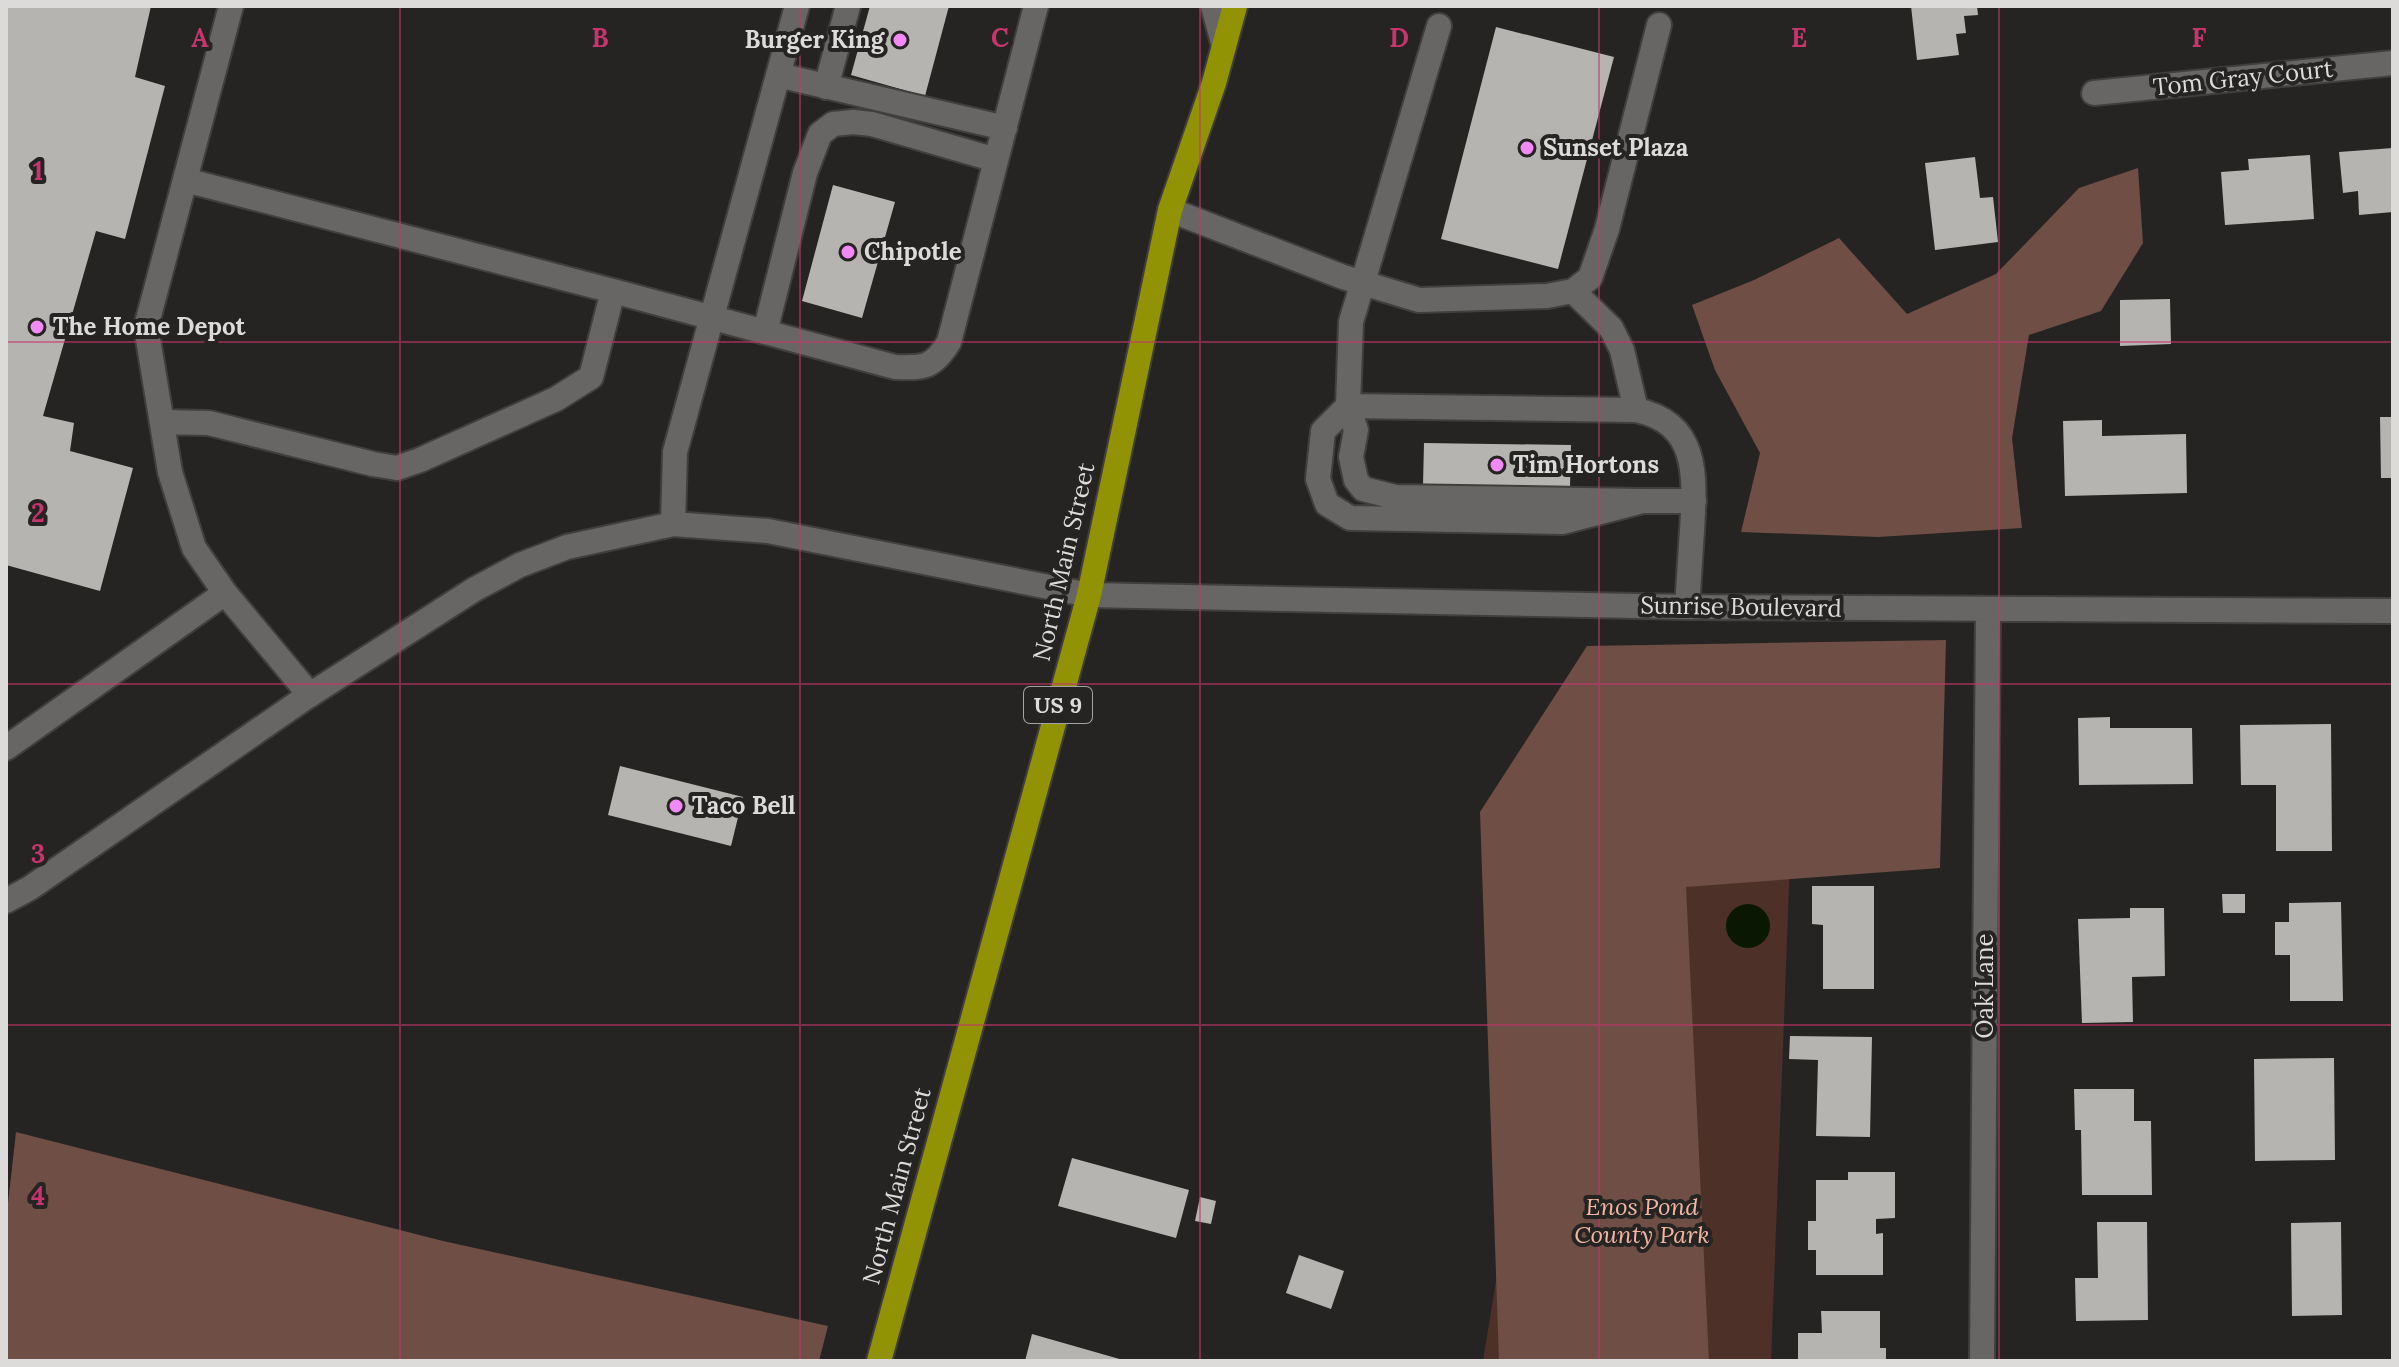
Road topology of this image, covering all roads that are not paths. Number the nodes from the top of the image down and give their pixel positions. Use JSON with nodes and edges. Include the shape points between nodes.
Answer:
{"nodes":[{"id":1,"x":231,"y":6,"type":"edge"},
{"id":2,"x":797,"y":6,"type":"edge"},
{"id":3,"x":848,"y":6,"type":"edge"},
{"id":4,"x":1036,"y":6,"type":"edge"},
{"id":5,"x":1213,"y":6,"type":"edge"},
{"id":6,"x":1235,"y":6,"type":"edge"},
{"id":7,"x":1659,"y":25,"type":"dead end"},
{"id":8,"x":1439,"y":26,"type":"dead end"},
{"id":9,"x":1224,"y":46,"type":"junction"},
{"id":10,"x":2393,"y":63,"type":"edge"},
{"id":11,"x":778,"y":75,"type":"junction"},
{"id":12,"x":826,"y":87,"type":"junction"},
{"id":13,"x":2094,"y":93,"type":"dead end"},
{"id":14,"x":1005,"y":128,"type":"junction"},
{"id":15,"x":996,"y":160,"type":"junction"},
{"id":16,"x":185,"y":180,"type":"junction"},
{"id":17,"x":1170,"y":210,"type":"junction"},
{"id":18,"x":1362,"y":282,"type":"junction"},
{"id":19,"x":613,"y":291,"type":"junction"},
{"id":20,"x":1573,"y":291,"type":"junction"},
{"id":21,"x":712,"y":318,"type":"junction"},
{"id":22,"x":765,"y":332,"type":"junction"},
{"id":23,"x":1348,"y":406,"type":"junction"},
{"id":24,"x":1636,"y":410,"type":"junction"},
{"id":25,"x":162,"y":422,"type":"junction"},
{"id":26,"x":1643,"y":501,"type":"junction"},
{"id":27,"x":1694,"y":501,"type":"junction"},
{"id":28,"x":673,"y":524,"type":"junction"},
{"id":29,"x":225,"y":593,"type":"junction"},
{"id":30,"x":1089,"y":595,"type":"junction"},
{"id":31,"x":1687,"y":607,"type":"junction"},
{"id":32,"x":1988,"y":610,"type":"junction"},
{"id":33,"x":2393,"y":611,"type":"edge"},
{"id":34,"x":310,"y":695,"type":"junction"},
{"id":35,"x":6,"y":748,"type":"edge"},
{"id":36,"x":6,"y":901,"type":"edge"},
{"id":37,"x":879,"y":1361,"type":"edge"},
{"id":38,"x":1982,"y":1361,"type":"edge"}],
"edges":[{"from":1,"to":16,"type":"street"},
{"from":2,"to":11,"type":"street"},
{"from":3,"to":12,"type":"street"},
{"from":4,"to":14,"type":"street"},
{"from":5,"to":9,"type":"street"},
{"from":6,"to":9,"type":"highway","name":"North Main Street","number":"US 9"},
{"from":7,"to":20,"type":"street","via":[[1607,229],[1590,278]]},
{"from":8,"to":18,"type":"street"},
{"from":9,"to":17,"type":"highway","name":"North Main Street","number":"US 9"},
{"from":10,"to":13,"type":"street","name":"Tom Gray Court"},
{"from":11,"to":12,"type":"street"},
{"from":11,"to":21,"type":"street"},
{"from":12,"to":14,"type":"street"},
{"from":14,"to":15,"type":"street"},
{"from":15,"to":22,"type":"street","via":[[949,342],[939,359],[921,368],[895,367]]},
{"from":15,"to":22,"type":"street","via":[[862,123],[833,124],[820,134],[805,173]]},
{"from":16,"to":19,"type":"street"},
{"from":16,"to":25,"type":"street","via":[[146,327]]},
{"from":17,"to":18,"type":"street"},
{"from":17,"to":30,"type":"highway","name":"North Main Street","number":"US 9"},
{"from":18,"to":20,"type":"street","via":[[1419,300]]},
{"from":18,"to":23,"type":"street","via":[[1351,322]]},
{"from":19,"to":21,"type":"street"},
{"from":19,"to":25,"type":"street","via":[[591,377],[556,399],[397,468],[209,423]]},
{"from":20,"to":24,"type":"street","via":[[1611,328],[1622,350]]},
{"from":21,"to":22,"type":"street"},
{"from":21,"to":28,"type":"street","via":[[675,452]]},
{"from":23,"to":24,"type":"street"},
{"from":23,"to":26,"type":"street","via":[[1356,430],[1352,471],[1363,489],[1376,494]]},
{"from":23,"to":26,"type":"street","via":[[1323,431],[1318,479],[1327,504],[1350,518],[1563,522]]},
{"from":24,"to":27,"type":"street","via":[[1671,425],[1686,445]]},
{"from":25,"to":29,"type":"street","via":[[170,472],[194,548]]},
{"from":26,"to":27,"type":"street"},
{"from":27,"to":31,"type":"street"},
{"from":28,"to":30,"type":"street","name":"Sunrise Boulevard","via":[[768,531]]},
{"from":28,"to":34,"type":"street","name":"Sunrise Boulevard","via":[[567,547],[520,565]]},
{"from":29,"to":34,"type":"street"},
{"from":29,"to":35,"type":"street"},
{"from":30,"to":31,"type":"street","name":"Sunrise Boulevard"},
{"from":30,"to":37,"type":"highway","name":"North Main Street","number":"US 9"},
{"from":31,"to":32,"type":"street","name":"Sunrise Boulevard"},
{"from":32,"to":33,"type":"street","name":"Sunrise Boulevard"},
{"from":32,"to":38,"type":"street","name":"Oak Lane"},
{"from":34,"to":36,"type":"street","name":"Sunrise Boulevard"}]}
